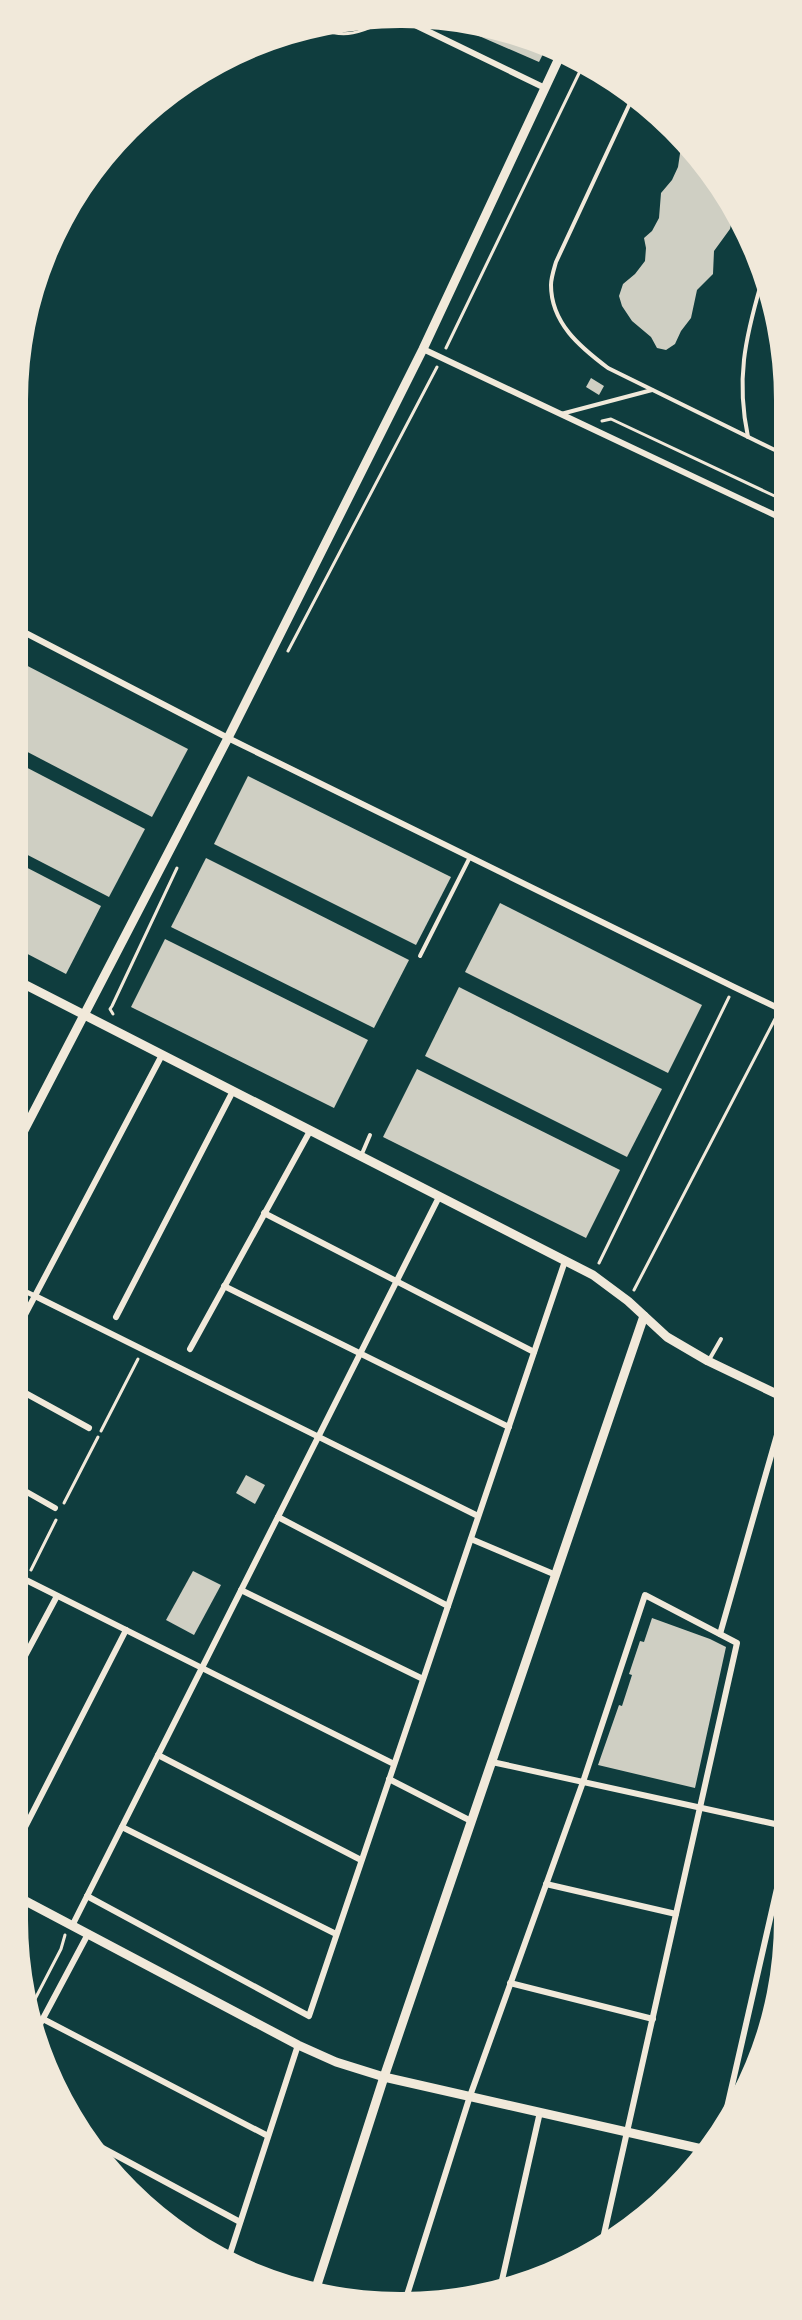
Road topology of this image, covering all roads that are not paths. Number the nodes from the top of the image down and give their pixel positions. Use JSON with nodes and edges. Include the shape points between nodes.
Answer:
{"nodes":[{"id":1,"x":421,"y":29,"type":"edge"},
{"id":2,"x":557,"y":63,"type":"edge"},
{"id":3,"x":545,"y":88,"type":"junction"},
{"id":4,"x":629,"y":106,"type":"edge"},
{"id":5,"x":758,"y":294,"type":"edge"},
{"id":6,"x":423,"y":349,"type":"junction"},
{"id":7,"x":652,"y":390,"type":"junction"},
{"id":8,"x":561,"y":415,"type":"junction"},
{"id":9,"x":748,"y":437,"type":"junction"},
{"id":10,"x":774,"y":450,"type":"edge"},
{"id":11,"x":774,"y":515,"type":"edge"},
{"id":12,"x":28,"y":634,"type":"edge"},
{"id":13,"x":228,"y":738,"type":"junction"},
{"id":14,"x":470,"y":857,"type":"junction"},
{"id":15,"x":420,"y":956,"type":"dead end"},
{"id":16,"x":28,"y":986,"type":"edge"},
{"id":17,"x":774,"y":1004,"type":"edge"},
{"id":18,"x":85,"y":1016,"type":"junction"},
{"id":19,"x":162,"y":1055,"type":"junction"},
{"id":20,"x":232,"y":1091,"type":"junction"},
{"id":21,"x":28,"y":1123,"type":"edge"},
{"id":22,"x":310,"y":1131,"type":"junction"},
{"id":23,"x":370,"y":1135,"type":"dead end"},
{"id":24,"x":361,"y":1157,"type":"junction"},
{"id":25,"x":440,"y":1197,"type":"junction"},
{"id":26,"x":264,"y":1213,"type":"junction"},
{"id":27,"x":565,"y":1261,"type":"junction"},
{"id":28,"x":397,"y":1281,"type":"junction"},
{"id":29,"x":224,"y":1286,"type":"junction"},
{"id":30,"x":28,"y":1293,"type":"edge"},
{"id":31,"x":35,"y":1296,"type":"junction"},
{"id":32,"x":28,"y":1309,"type":"edge"},
{"id":33,"x":644,"y":1316,"type":"junction"},
{"id":34,"x":116,"y":1317,"type":"dead end"},
{"id":35,"x":721,"y":1339,"type":"dead end"},
{"id":36,"x":189,"y":1349,"type":"dead end"},
{"id":37,"x":534,"y":1352,"type":"junction"},
{"id":38,"x":360,"y":1354,"type":"junction"},
{"id":39,"x":708,"y":1361,"type":"junction"},
{"id":40,"x":774,"y":1393,"type":"edge"},
{"id":41,"x":28,"y":1394,"type":"edge"},
{"id":42,"x":509,"y":1427,"type":"junction"},
{"id":43,"x":89,"y":1428,"type":"dead end"},
{"id":44,"x":318,"y":1437,"type":"junction"},
{"id":45,"x":774,"y":1445,"type":"edge"},
{"id":46,"x":28,"y":1493,"type":"edge"},
{"id":47,"x":55,"y":1508,"type":"dead end"},
{"id":48,"x":278,"y":1516,"type":"junction"},
{"id":49,"x":478,"y":1516,"type":"junction"},
{"id":50,"x":471,"y":1539,"type":"junction"},
{"id":51,"x":555,"y":1575,"type":"junction"},
{"id":52,"x":28,"y":1582,"type":"edge"},
{"id":53,"x":241,"y":1590,"type":"junction"},
{"id":54,"x":57,"y":1596,"type":"junction"},
{"id":55,"x":448,"y":1606,"type":"junction"},
{"id":56,"x":126,"y":1630,"type":"junction"},
{"id":57,"x":720,"y":1634,"type":"junction"},
{"id":58,"x":28,"y":1650,"type":"edge"},
{"id":59,"x":202,"y":1668,"type":"junction"},
{"id":60,"x":423,"y":1679,"type":"junction"},
{"id":61,"x":158,"y":1755,"type":"junction"},
{"id":62,"x":492,"y":1762,"type":"junction"},
{"id":63,"x":394,"y":1764,"type":"junction"},
{"id":64,"x":389,"y":1779,"type":"junction"},
{"id":65,"x":583,"y":1782,"type":"junction"},
{"id":66,"x":701,"y":1807,"type":"junction"},
{"id":67,"x":28,"y":1821,"type":"edge"},
{"id":68,"x":471,"y":1821,"type":"junction"},
{"id":69,"x":774,"y":1824,"type":"edge"},
{"id":70,"x":122,"y":1827,"type":"junction"},
{"id":71,"x":361,"y":1860,"type":"junction"},
{"id":72,"x":546,"y":1884,"type":"junction"},
{"id":73,"x":87,"y":1896,"type":"junction"},
{"id":74,"x":28,"y":1902,"type":"edge"},
{"id":75,"x":774,"y":1902,"type":"edge"},
{"id":76,"x":676,"y":1914,"type":"junction"},
{"id":77,"x":70,"y":1925,"type":"junction"},
{"id":78,"x":88,"y":1934,"type":"junction"},
{"id":79,"x":336,"y":1934,"type":"junction"},
{"id":80,"x":510,"y":1983,"type":"junction"},
{"id":81,"x":43,"y":2019,"type":"joint"},
{"id":82,"x":653,"y":2019,"type":"junction"},
{"id":83,"x":298,"y":2045,"type":"junction"},
{"id":84,"x":384,"y":2077,"type":"junction"},
{"id":85,"x":730,"y":2093,"type":"edge"},
{"id":86,"x":470,"y":2096,"type":"junction"},
{"id":87,"x":540,"y":2112,"type":"junction"},
{"id":88,"x":627,"y":2132,"type":"junction"},
{"id":89,"x":268,"y":2136,"type":"junction"},
{"id":90,"x":696,"y":2148,"type":"edge"},
{"id":91,"x":110,"y":2152,"type":"edge"},
{"id":92,"x":240,"y":2222,"type":"junction"},
{"id":93,"x":605,"y":2231,"type":"edge"},
{"id":94,"x":231,"y":2250,"type":"edge"},
{"id":95,"x":503,"y":2277,"type":"edge"},
{"id":96,"x":318,"y":2282,"type":"edge"},
{"id":97,"x":408,"y":2292,"type":"edge"}],
"edges":[{"from":1,"to":3,"type":"street"},
{"from":2,"to":3,"type":"street"},
{"from":3,"to":6,"type":"street"},
{"from":4,"to":7,"type":"lane","via":[[556,262],[550,284],[560,321],[587,353]]},
{"from":5,"to":9,"type":"lane","via":[[742,365],[742,409]]},
{"from":6,"to":8,"type":"street"},
{"from":6,"to":13,"type":"street"},
{"from":7,"to":8,"type":"lane"},
{"from":7,"to":9,"type":"lane"},
{"from":8,"to":11,"type":"street"},
{"from":9,"to":10,"type":"lane"},
{"from":12,"to":13,"type":"street"},
{"from":13,"to":14,"type":"street"},
{"from":13,"to":18,"type":"street"},
{"from":14,"to":15,"type":"lane"},
{"from":14,"to":17,"type":"street"},
{"from":16,"to":18,"type":"street"},
{"from":18,"to":19,"type":"street"},
{"from":18,"to":21,"type":"street"},
{"from":19,"to":20,"type":"street"},
{"from":19,"to":31,"type":"street"},
{"from":20,"to":22,"type":"street"},
{"from":20,"to":34,"type":"street"},
{"from":22,"to":24,"type":"street"},
{"from":22,"to":26,"type":"street"},
{"from":23,"to":24,"type":"lane"},
{"from":24,"to":25,"type":"street"},
{"from":25,"to":27,"type":"street"},
{"from":25,"to":28,"type":"street"},
{"from":26,"to":28,"type":"street"},
{"from":26,"to":29,"type":"street"},
{"from":27,"to":33,"type":"street","via":[[593,1275]]},
{"from":27,"to":37,"type":"street"},
{"from":28,"to":37,"type":"street"},
{"from":28,"to":38,"type":"street"},
{"from":29,"to":36,"type":"street"},
{"from":29,"to":38,"type":"street"},
{"from":30,"to":31,"type":"street"},
{"from":31,"to":32,"type":"street"},
{"from":31,"to":44,"type":"street"},
{"from":33,"to":39,"type":"street","via":[[668,1337]]},
{"from":33,"to":51,"type":"street"},
{"from":35,"to":39,"type":"lane"},
{"from":37,"to":42,"type":"street"},
{"from":38,"to":42,"type":"street"},
{"from":38,"to":44,"type":"street"},
{"from":39,"to":40,"type":"street"},
{"from":41,"to":43,"type":"street"},
{"from":42,"to":49,"type":"street"},
{"from":44,"to":48,"type":"street"},
{"from":44,"to":49,"type":"street"},
{"from":45,"to":57,"type":"street"},
{"from":46,"to":47,"type":"street"},
{"from":48,"to":53,"type":"street"},
{"from":48,"to":55,"type":"street"},
{"from":49,"to":50,"type":"street"},
{"from":50,"to":51,"type":"street"},
{"from":50,"to":55,"type":"street"},
{"from":51,"to":62,"type":"street"},
{"from":52,"to":54,"type":"street"},
{"from":53,"to":59,"type":"street"},
{"from":53,"to":60,"type":"street"},
{"from":54,"to":56,"type":"street"},
{"from":54,"to":58,"type":"street"},
{"from":55,"to":60,"type":"street"},
{"from":56,"to":59,"type":"street"},
{"from":56,"to":67,"type":"street"},
{"from":57,"to":65,"type":"street","via":[[645,1595]]},
{"from":57,"to":66,"type":"street","via":[[737,1643]]},
{"from":59,"to":61,"type":"street"},
{"from":59,"to":63,"type":"street"},
{"from":60,"to":63,"type":"street"},
{"from":61,"to":70,"type":"street"},
{"from":61,"to":71,"type":"street"},
{"from":62,"to":65,"type":"street"},
{"from":62,"to":68,"type":"street"},
{"from":63,"to":64,"type":"street"},
{"from":64,"to":68,"type":"street"},
{"from":64,"to":71,"type":"street"},
{"from":65,"to":66,"type":"street"},
{"from":65,"to":72,"type":"street"},
{"from":66,"to":69,"type":"street"},
{"from":66,"to":76,"type":"street"},
{"from":68,"to":84,"type":"street"},
{"from":70,"to":73,"type":"street"},
{"from":70,"to":79,"type":"street"},
{"from":71,"to":79,"type":"street"},
{"from":72,"to":76,"type":"street"},
{"from":72,"to":80,"type":"street"},
{"from":73,"to":77,"type":"street"},
{"from":73,"to":79,"type":"street","via":[[309,2016]]},
{"from":74,"to":77,"type":"street"},
{"from":75,"to":85,"type":"street"},
{"from":76,"to":82,"type":"street"},
{"from":77,"to":78,"type":"street"},
{"from":78,"to":81,"type":"street"},
{"from":78,"to":83,"type":"street"},
{"from":80,"to":82,"type":"street"},
{"from":80,"to":86,"type":"street"},
{"from":81,"to":89,"type":"street"},
{"from":82,"to":88,"type":"street"},
{"from":83,"to":84,"type":"street"},
{"from":83,"to":89,"type":"street"},
{"from":84,"to":86,"type":"street"},
{"from":84,"to":96,"type":"street"},
{"from":86,"to":87,"type":"street"},
{"from":86,"to":97,"type":"street"},
{"from":87,"to":88,"type":"street"},
{"from":87,"to":95,"type":"street"},
{"from":88,"to":90,"type":"street"},
{"from":88,"to":93,"type":"street"},
{"from":89,"to":92,"type":"street"},
{"from":91,"to":92,"type":"street"},
{"from":92,"to":94,"type":"street"}]}
